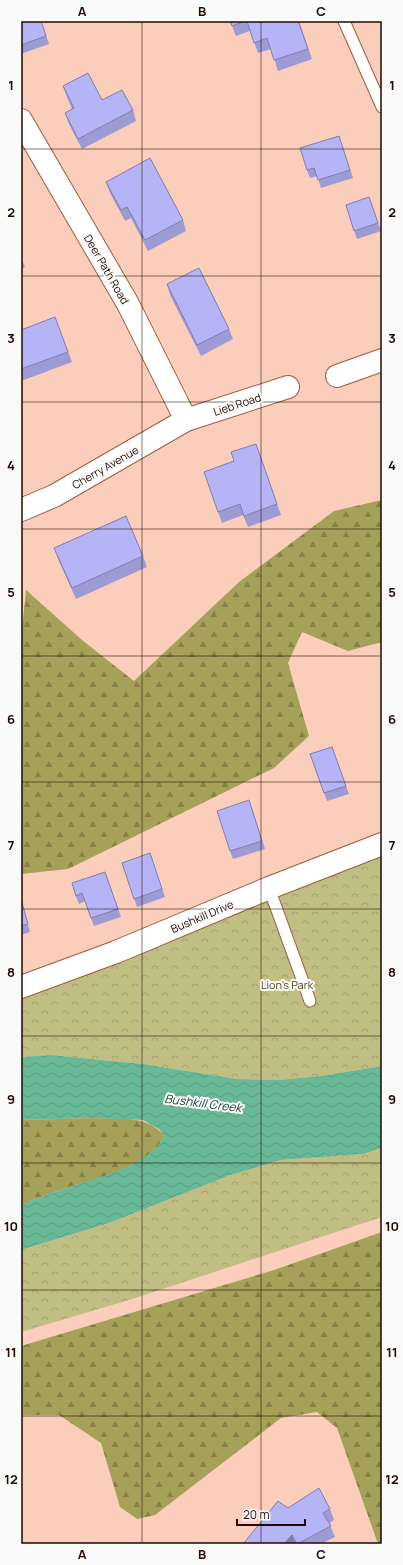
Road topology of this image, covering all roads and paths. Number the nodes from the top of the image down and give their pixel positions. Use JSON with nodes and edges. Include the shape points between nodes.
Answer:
{"nodes":[{"id":1,"x":344,"y":21,"type":"edge"},
{"id":2,"x":382,"y":107,"type":"edge"},
{"id":3,"x":21,"y":120,"type":"edge"},
{"id":4,"x":382,"y":360,"type":"edge"},
{"id":5,"x":337,"y":376,"type":"dead end"},
{"id":6,"x":288,"y":388,"type":"dead end"},
{"id":7,"x":186,"y":420,"type":"junction"},
{"id":8,"x":21,"y":510,"type":"edge"},
{"id":9,"x":382,"y":844,"type":"edge"},
{"id":10,"x":269,"y":888,"type":"junction"},
{"id":11,"x":21,"y":986,"type":"edge"},
{"id":12,"x":310,"y":1001,"type":"dead end"}],
"edges":[{"from":1,"to":2,"type":"lane"},
{"from":3,"to":7,"type":"street","name":"Deer Path Road","via":[[128,304]]},
{"from":4,"to":5,"type":"street"},
{"from":6,"to":7,"type":"street","name":"Lieb Road"},
{"from":7,"to":8,"type":"street","name":"Cherry Avenue","via":[[54,496]]},
{"from":9,"to":10,"type":"street","name":"Bushkill Drive"},
{"from":10,"to":11,"type":"street","name":"Bushkill Drive","via":[[116,952]]},
{"from":10,"to":12,"type":"lane"}]}
